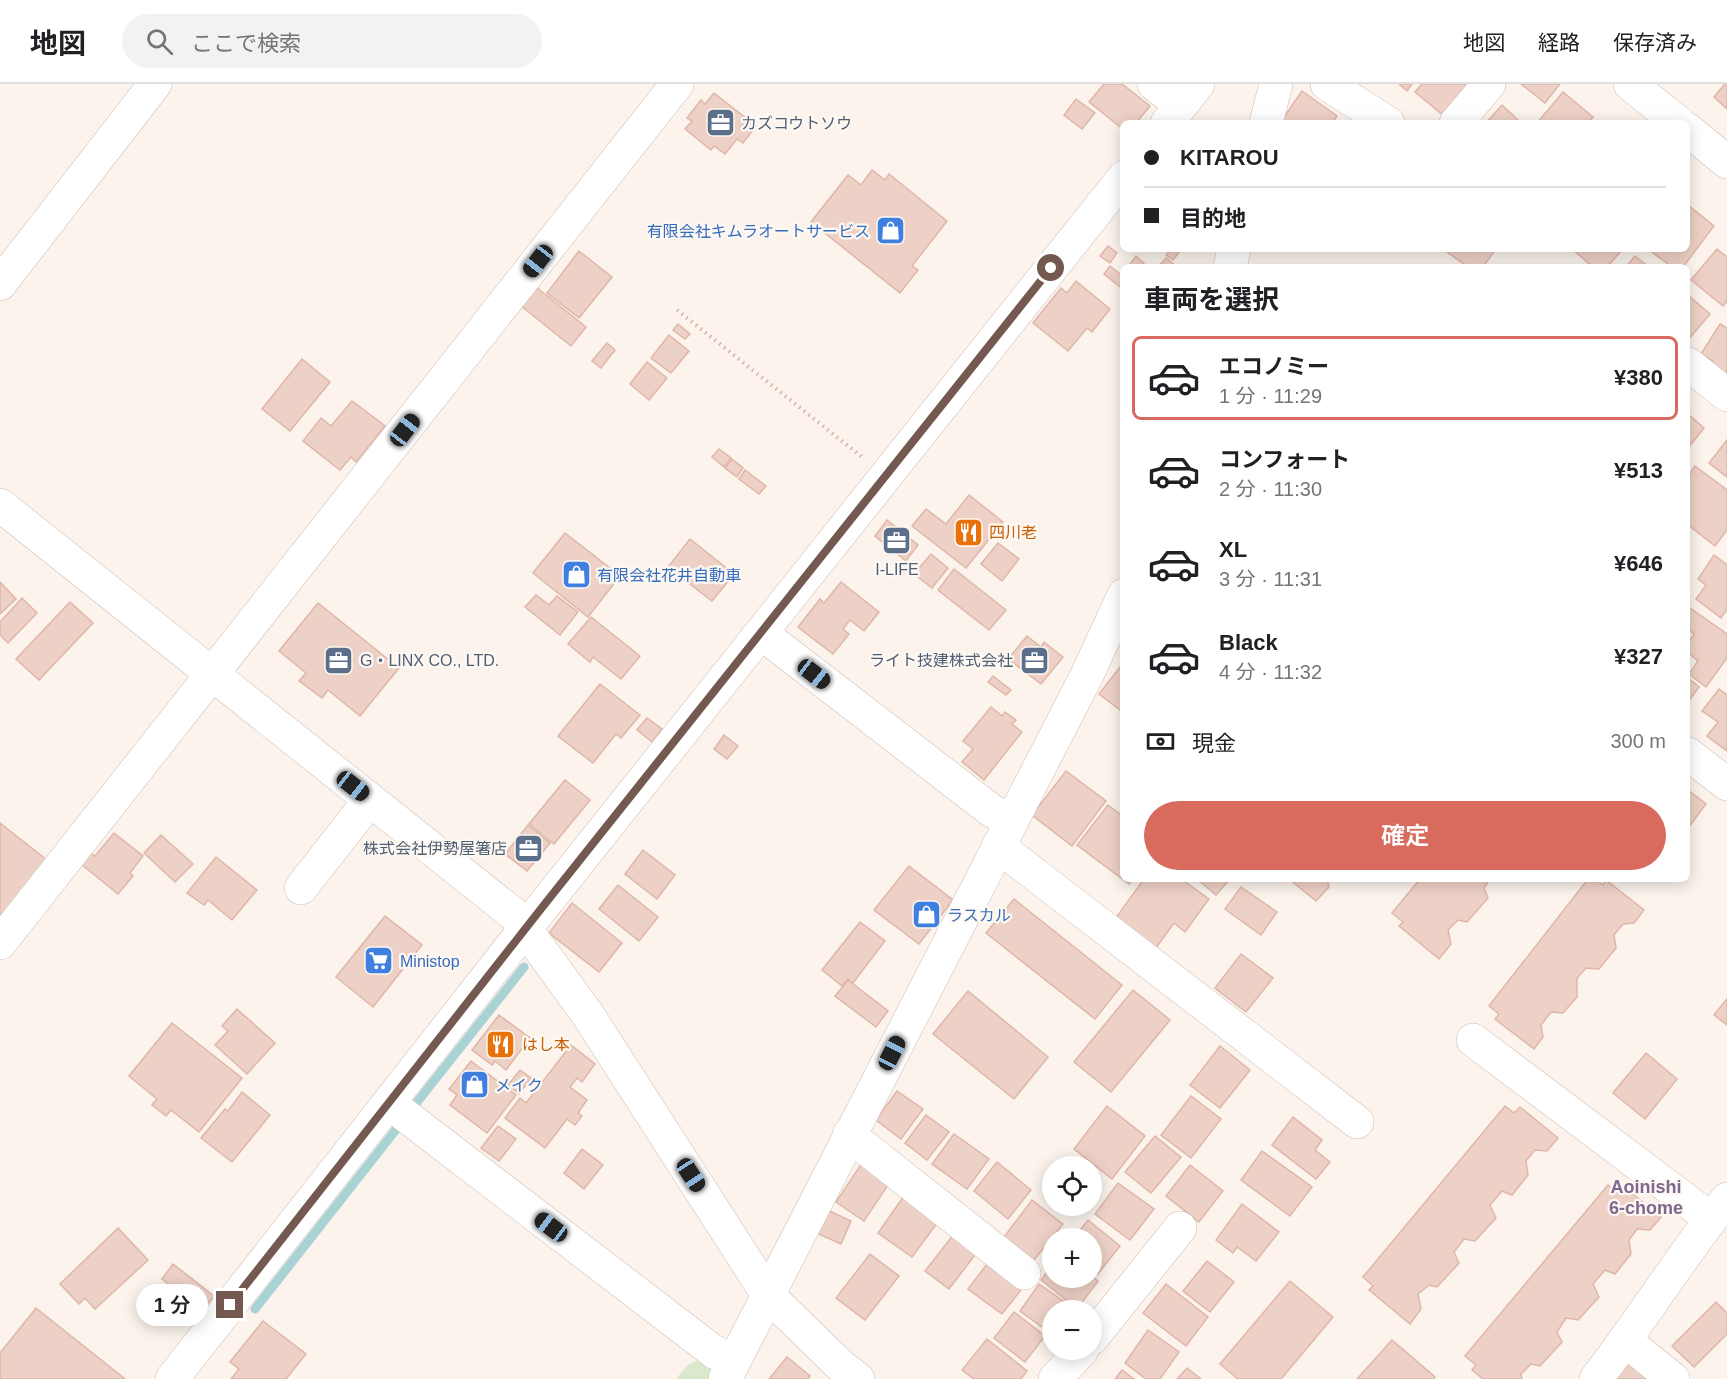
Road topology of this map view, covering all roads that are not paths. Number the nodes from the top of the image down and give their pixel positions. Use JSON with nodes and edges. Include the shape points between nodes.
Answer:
{"nodes":[{"id":1,"x":155,"y":84,"type":"edge"},
{"id":2,"x":677,"y":84,"type":"edge"},
{"id":3,"x":1154,"y":84,"type":"edge"},
{"id":4,"x":1276,"y":84,"type":"edge"},
{"id":5,"x":1327,"y":84,"type":"edge"},
{"id":6,"x":1489,"y":84,"type":"edge"},
{"id":7,"x":1630,"y":84,"type":"edge"},
{"id":8,"x":1182,"y":104,"type":"edge"},
{"id":9,"x":1267,"y":120,"type":"edge"},
{"id":10,"x":1383,"y":120,"type":"edge"},
{"id":11,"x":1459,"y":120,"type":"edge"},
{"id":12,"x":1674,"y":120,"type":"edge"},
{"id":13,"x":1690,"y":132,"type":"edge"},
{"id":14,"x":1727,"y":162,"type":"edge"},
{"id":15,"x":1120,"y":182,"type":"edge"},
{"id":16,"x":0,"y":284,"type":"edge"},
{"id":17,"x":1690,"y":366,"type":"edge"},
{"id":18,"x":1727,"y":395,"type":"edge"},
{"id":19,"x":0,"y":505,"type":"edge"},
{"id":20,"x":1120,"y":604,"type":"edge"},
{"id":21,"x":761,"y":633,"type":"junction"},
{"id":22,"x":212,"y":675,"type":"junction"},
{"id":23,"x":1690,"y":756,"type":"edge"},
{"id":24,"x":1727,"y":784,"type":"edge"},
{"id":25,"x":370,"y":800,"type":"junction"},
{"id":26,"x":1005,"y":834,"type":"junction"},
{"id":27,"x":301,"y":888,"type":"dead end"},
{"id":28,"x":525,"y":929,"type":"junction"},
{"id":29,"x":0,"y":944,"type":"edge"},
{"id":30,"x":1473,"y":1040,"type":"dead end"},
{"id":31,"x":389,"y":1103,"type":"junction"},
{"id":32,"x":1357,"y":1122,"type":"dead end"},
{"id":33,"x":849,"y":1135,"type":"junction"},
{"id":34,"x":1719,"y":1209,"type":"edge"},
{"id":35,"x":1180,"y":1228,"type":"dead end"},
{"id":36,"x":1024,"y":1273,"type":"dead end"},
{"id":37,"x":768,"y":1295,"type":"junction"},
{"id":38,"x":1102,"y":1326,"type":"edge"},
{"id":39,"x":1626,"y":1341,"type":"junction"},
{"id":40,"x":1072,"y":1360,"type":"edge"},
{"id":41,"x":729,"y":1370,"type":"edge"},
{"id":42,"x":172,"y":1379,"type":"edge"},
{"id":43,"x":858,"y":1379,"type":"edge"},
{"id":44,"x":1054,"y":1379,"type":"edge"},
{"id":45,"x":1596,"y":1379,"type":"edge"},
{"id":46,"x":1673,"y":1379,"type":"edge"}],
"edges":[{"from":1,"to":16,"type":"street"},
{"from":2,"to":22,"type":"street"},
{"from":3,"to":8,"type":"street"},
{"from":4,"to":9,"type":"street"},
{"from":5,"to":10,"type":"street"},
{"from":6,"to":11,"type":"street"},
{"from":7,"to":12,"type":"street"},
{"from":13,"to":14,"type":"street"},
{"from":15,"to":21,"type":"street"},
{"from":17,"to":18,"type":"street"},
{"from":19,"to":22,"type":"street"},
{"from":20,"to":26,"type":"street"},
{"from":21,"to":26,"type":"street","via":[[992,811]]},
{"from":21,"to":28,"type":"street"},
{"from":22,"to":25,"type":"street"},
{"from":22,"to":29,"type":"street"},
{"from":23,"to":24,"type":"street"},
{"from":25,"to":27,"type":"street"},
{"from":25,"to":28,"type":"street","via":[[516,916]]},
{"from":26,"to":32,"type":"street"},
{"from":26,"to":33,"type":"street"},
{"from":28,"to":31,"type":"street"},
{"from":28,"to":37,"type":"street","via":[[588,1015]]},
{"from":30,"to":34,"type":"street"},
{"from":31,"to":41,"type":"street","via":[[714,1352]]},
{"from":31,"to":42,"type":"street"},
{"from":33,"to":36,"type":"street"},
{"from":33,"to":37,"type":"street"},
{"from":34,"to":39,"type":"street"},
{"from":35,"to":38,"type":"street"},
{"from":37,"to":41,"type":"street"},
{"from":37,"to":43,"type":"street"},
{"from":39,"to":45,"type":"street"},
{"from":39,"to":46,"type":"street"},
{"from":40,"to":44,"type":"street"}]}
